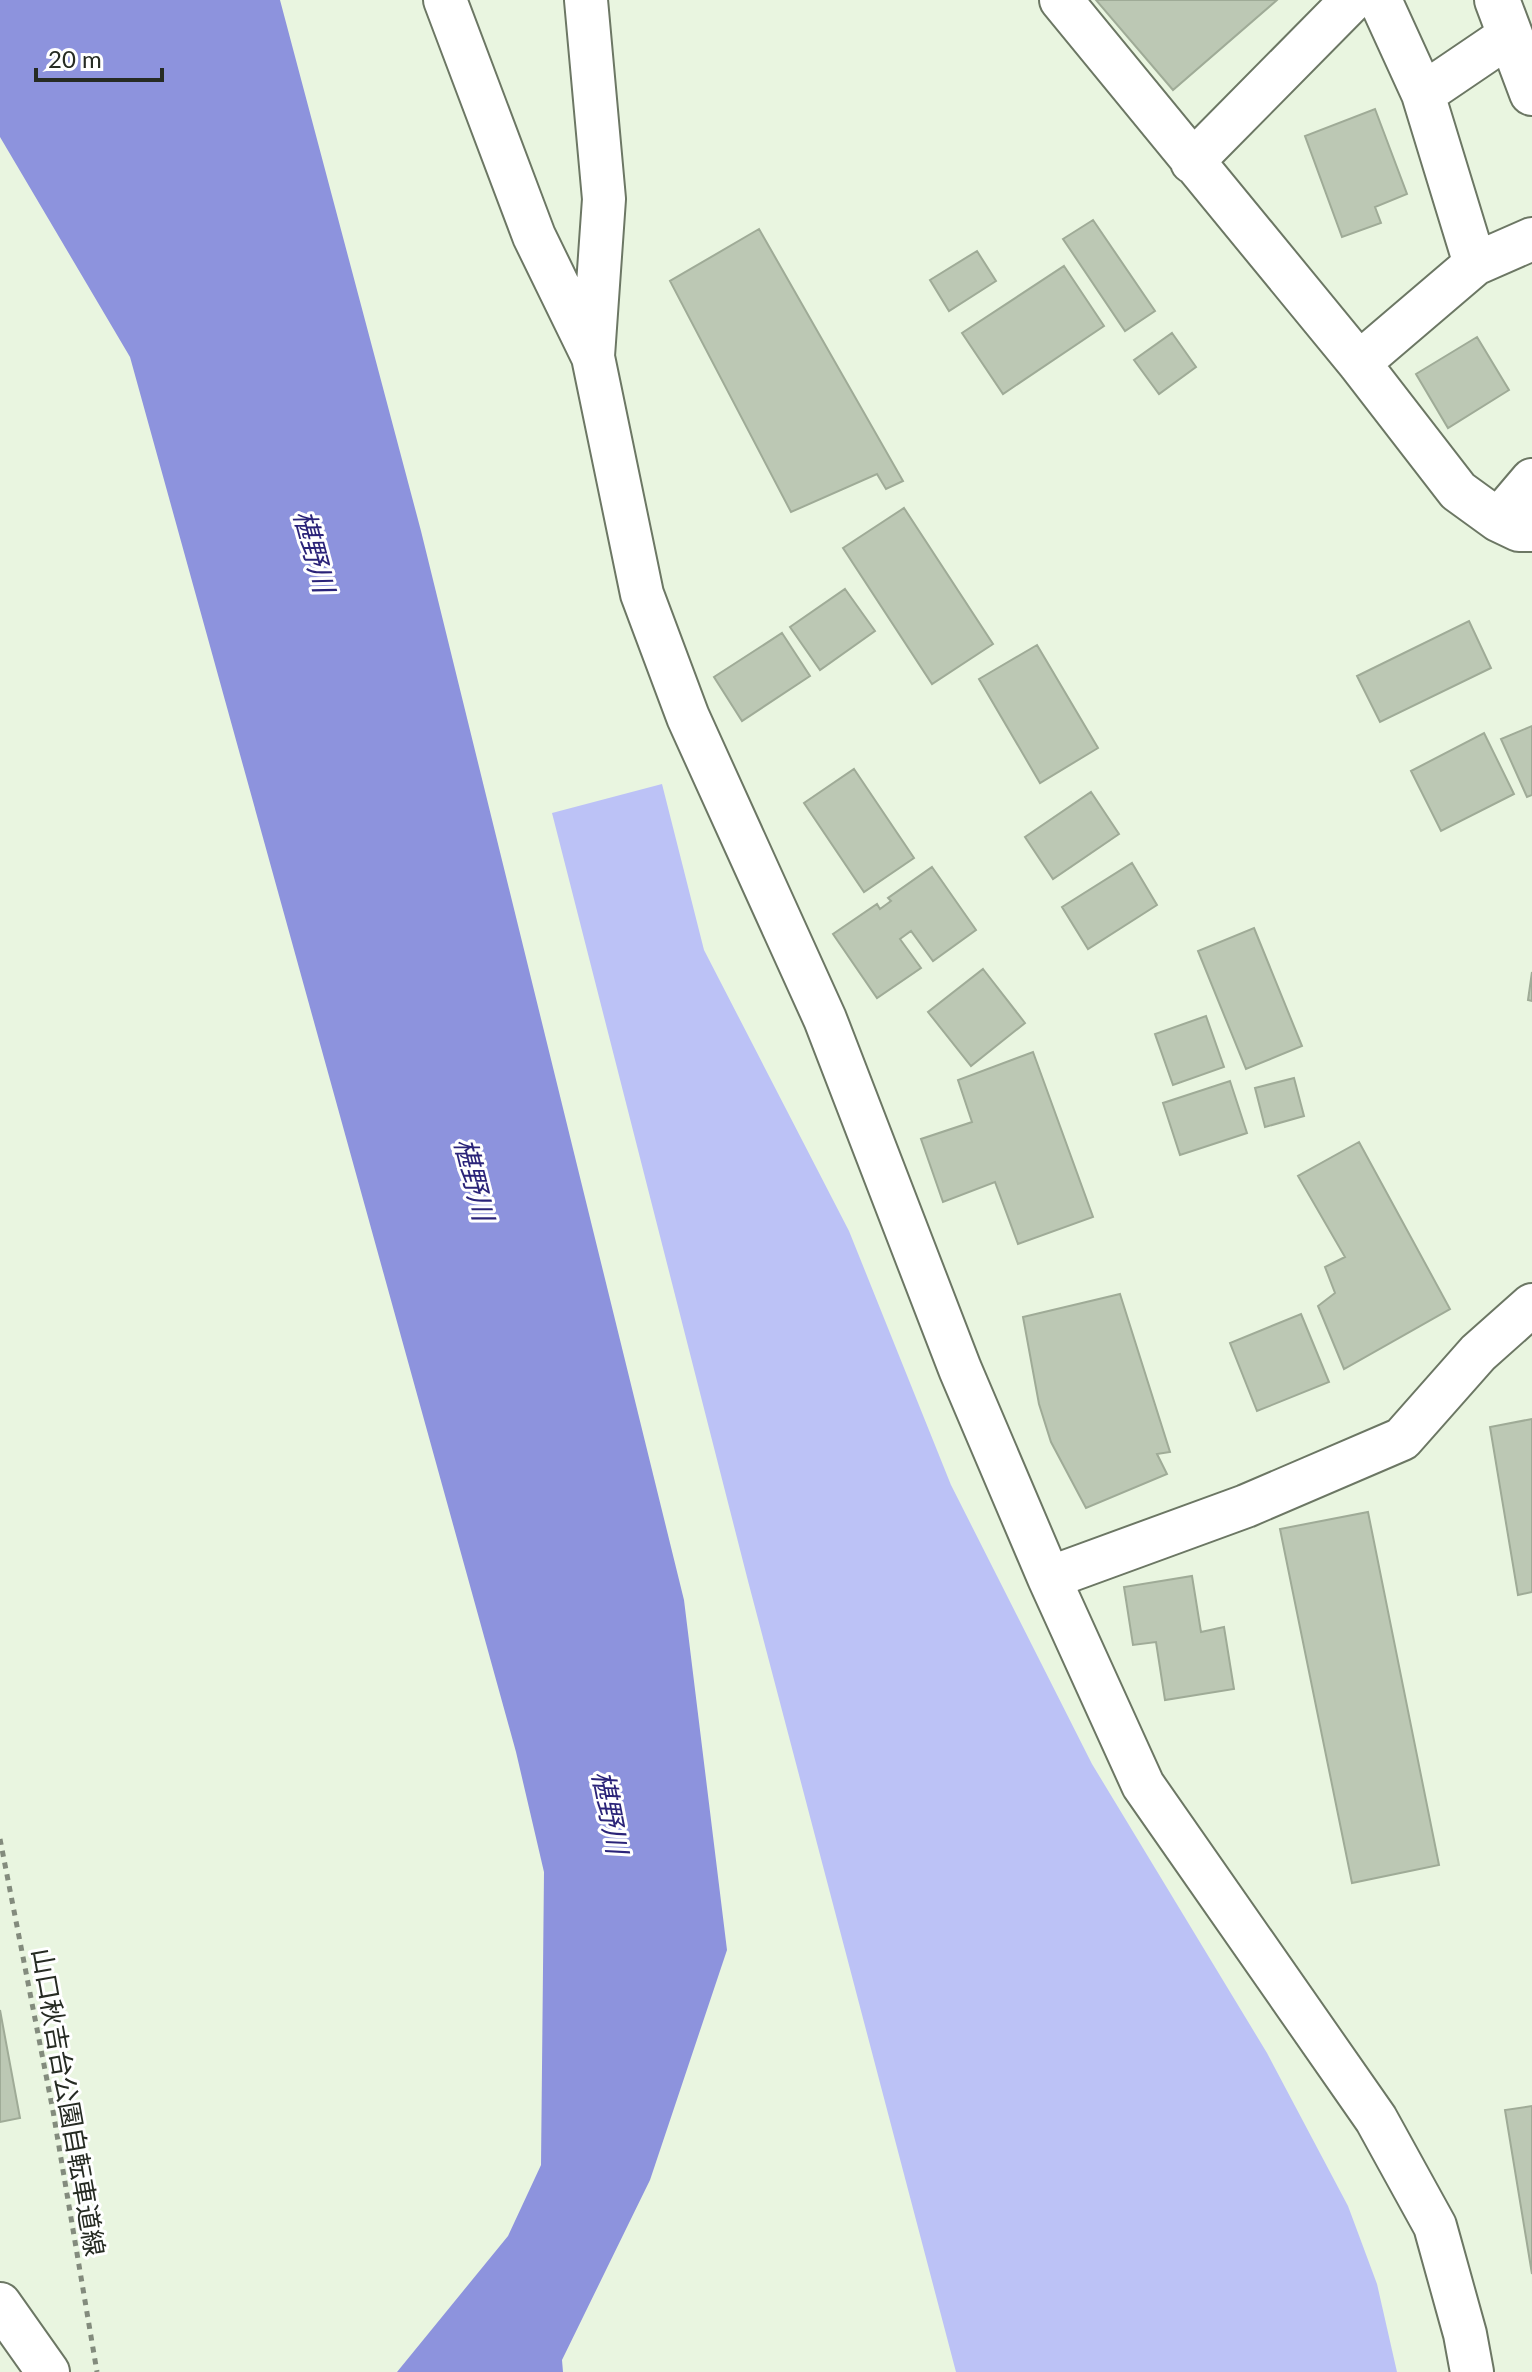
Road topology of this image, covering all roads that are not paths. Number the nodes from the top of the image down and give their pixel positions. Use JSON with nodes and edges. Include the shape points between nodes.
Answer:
{"nodes":[{"id":1,"x":445,"y":0,"type":"edge"},
{"id":2,"x":586,"y":0,"type":"edge"},
{"id":3,"x":1061,"y":0,"type":"edge"},
{"id":4,"x":1352,"y":0,"type":"edge"},
{"id":5,"x":1380,"y":0,"type":"edge"},
{"id":6,"x":1504,"y":17,"type":"edge"},
{"id":7,"x":1532,"y":93,"type":"edge"},
{"id":8,"x":1423,"y":94,"type":"junction"},
{"id":9,"x":1192,"y":162,"type":"junction"},
{"id":10,"x":1532,"y":239,"type":"edge"},
{"id":11,"x":1475,"y":264,"type":"junction"},
{"id":12,"x":593,"y":357,"type":"junction"},
{"id":13,"x":1359,"y":363,"type":"junction"},
{"id":14,"x":1532,"y":480,"type":"edge"},
{"id":15,"x":1515,"y":525,"type":"edge"},
{"id":16,"x":1532,"y":1305,"type":"edge"},
{"id":17,"x":1049,"y":1578,"type":"junction"},
{"id":18,"x":0,"y":2304,"type":"edge"},
{"id":19,"x":48,"y":2372,"type":"edge"},
{"id":20,"x":1472,"y":2372,"type":"edge"}],
"edges":[{"from":1,"to":12,"type":"street","via":[[534,236]]},
{"from":2,"to":12,"type":"street","via":[[604,199]]},
{"from":3,"to":9,"type":"street"},
{"from":4,"to":9,"type":"street"},
{"from":5,"to":8,"type":"street"},
{"from":6,"to":7,"type":"main road"},
{"from":6,"to":8,"type":"street"},
{"from":8,"to":11,"type":"street"},
{"from":9,"to":13,"type":"street"},
{"from":10,"to":11,"type":"street"},
{"from":11,"to":13,"type":"street"},
{"from":12,"to":17,"type":"street","via":[[642,594],[688,717],[825,1019],[960,1369]]},
{"from":13,"to":15,"type":"street","via":[[1458,491]]},
{"from":14,"to":15,"type":"street"},
{"from":16,"to":17,"type":"street","via":[[1478,1353],[1402,1439],[1246,1506]]},
{"from":17,"to":20,"type":"street","via":[[1143,1785],[1376,2119],[1435,2226]]},
{"from":18,"to":19,"type":"street"}]}
